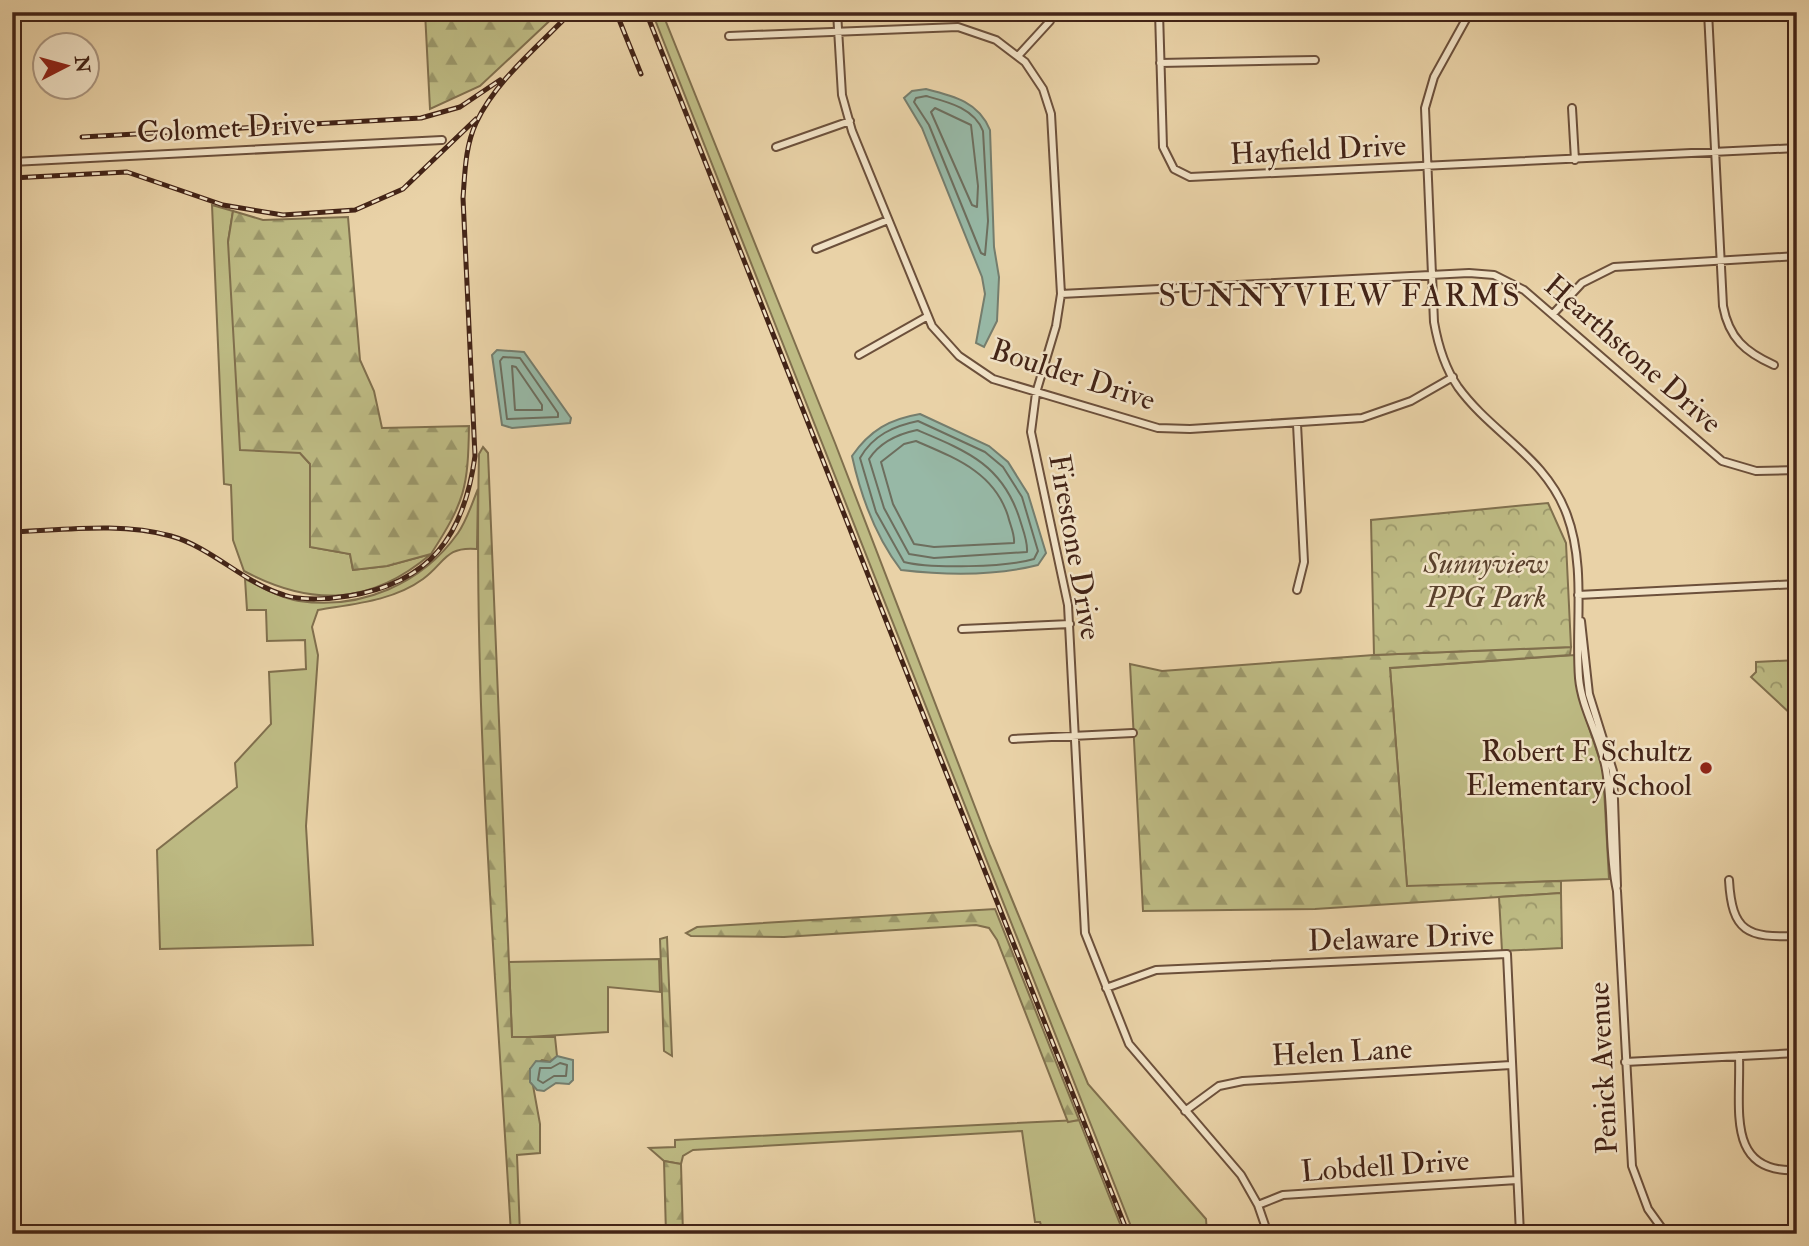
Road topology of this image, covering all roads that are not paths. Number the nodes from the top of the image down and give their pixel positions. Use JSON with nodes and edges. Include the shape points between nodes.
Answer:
{"nodes":[{"id":1,"x":837,"y":12,"type":"edge"},
{"id":2,"x":1159,"y":12,"type":"edge"},
{"id":3,"x":1470,"y":12,"type":"edge"},
{"id":4,"x":1709,"y":12,"type":"edge"},
{"id":5,"x":1050,"y":21,"type":"dead end"},
{"id":6,"x":838,"y":31,"type":"junction"},
{"id":7,"x":729,"y":36,"type":"dead end"},
{"id":8,"x":1018,"y":56,"type":"junction"},
{"id":9,"x":1315,"y":60,"type":"dead end"},
{"id":10,"x":1160,"y":63,"type":"junction"},
{"id":11,"x":1572,"y":108,"type":"dead end"},
{"id":12,"x":850,"y":121,"type":"junction"},
{"id":13,"x":442,"y":140,"type":"dead end"},
{"id":14,"x":776,"y":146,"type":"dead end"},
{"id":15,"x":1797,"y":148,"type":"edge"},
{"id":16,"x":1716,"y":152,"type":"junction"},
{"id":17,"x":1575,"y":160,"type":"junction"},
{"id":18,"x":12,"y":162,"type":"edge"},
{"id":19,"x":1425,"y":167,"type":"junction"},
{"id":20,"x":888,"y":220,"type":"junction"},
{"id":21,"x":816,"y":249,"type":"dead end"},
{"id":22,"x":1797,"y":256,"type":"edge"},
{"id":23,"x":1720,"y":260,"type":"junction"},
{"id":24,"x":1431,"y":275,"type":"junction"},
{"id":25,"x":1061,"y":293,"type":"junction"},
{"id":26,"x":1553,"y":314,"type":"junction"},
{"id":27,"x":928,"y":316,"type":"junction"},
{"id":28,"x":859,"y":355,"type":"dead end"},
{"id":29,"x":1774,"y":365,"type":"dead end"},
{"id":30,"x":1452,"y":377,"type":"junction"},
{"id":31,"x":1036,"y":393,"type":"junction"},
{"id":32,"x":1297,"y":424,"type":"junction"},
{"id":33,"x":1797,"y":470,"type":"edge"},
{"id":34,"x":1797,"y":584,"type":"edge"},
{"id":35,"x":1297,"y":590,"type":"dead end"},
{"id":36,"x":1578,"y":595,"type":"junction"},
{"id":37,"x":1070,"y":624,"type":"junction"},
{"id":38,"x":962,"y":629,"type":"dead end"},
{"id":39,"x":1133,"y":733,"type":"dead end"},
{"id":40,"x":1074,"y":736,"type":"junction"},
{"id":41,"x":1013,"y":739,"type":"dead end"},
{"id":42,"x":1729,"y":880,"type":"dead end"},
{"id":43,"x":1797,"y":936,"type":"edge"},
{"id":44,"x":1107,"y":988,"type":"junction"},
{"id":45,"x":1797,"y":1053,"type":"edge"},
{"id":46,"x":1739,"y":1056,"type":"junction"},
{"id":47,"x":1625,"y":1062,"type":"junction"},
{"id":48,"x":1511,"y":1065,"type":"junction"},
{"id":49,"x":1185,"y":1111,"type":"junction"},
{"id":50,"x":1797,"y":1170,"type":"edge"},
{"id":51,"x":1517,"y":1180,"type":"junction"},
{"id":52,"x":1258,"y":1205,"type":"junction"},
{"id":53,"x":1268,"y":1234,"type":"edge"},
{"id":54,"x":1520,"y":1234,"type":"edge"},
{"id":55,"x":1666,"y":1234,"type":"edge"}],
"edges":[{"from":1,"to":6,"type":"street","name":"Boulder Drive"},
{"from":2,"to":10,"type":"street","name":"Hayfield Drive"},
{"from":3,"to":19,"type":"street","name":"Penick Avenue","via":[[1429,92]]},
{"from":4,"to":16,"type":"street"},
{"from":5,"to":8,"type":"street"},
{"from":6,"to":7,"type":"street","name":"Firestone Drive"},
{"from":6,"to":8,"type":"street","name":"Firestone Drive","via":[[958,27],[986,35]]},
{"from":6,"to":12,"type":"street","name":"Boulder Drive","via":[[842,95]]},
{"from":8,"to":25,"type":"street","name":"Firestone Drive","via":[[1043,89],[1051,114]]},
{"from":9,"to":10,"type":"street"},
{"from":10,"to":19,"type":"street","name":"Hayfield Drive","via":[[1165,155],[1174,169],[1190,177]]},
{"from":11,"to":17,"type":"street"},
{"from":12,"to":14,"type":"street"},
{"from":12,"to":20,"type":"street","name":"Boulder Drive"},
{"from":13,"to":18,"type":"street","name":"Colomet Drive"},
{"from":15,"to":16,"type":"street","name":"Hayfield Drive"},
{"from":16,"to":17,"type":"street","name":"Hayfield Drive"},
{"from":16,"to":23,"type":"street"},
{"from":17,"to":19,"type":"street","name":"Hayfield Drive"},
{"from":19,"to":24,"type":"street","name":"Penick Avenue"},
{"from":20,"to":21,"type":"street"},
{"from":20,"to":27,"type":"street","name":"Boulder Drive"},
{"from":22,"to":23,"type":"street"},
{"from":23,"to":26,"type":"street","via":[[1603,270],[1582,283]]},
{"from":23,"to":29,"type":"street","via":[[1723,306],[1731,332],[1744,348]]},
{"from":24,"to":25,"type":"street","name":"Hearthstone Drive"},
{"from":24,"to":26,"type":"street","name":"Hearthstone Drive","via":[[1494,275],[1518,286]]},
{"from":24,"to":30,"type":"street","name":"Penick Avenue","via":[[1437,336]]},
{"from":25,"to":31,"type":"street","name":"Firestone Drive"},
{"from":26,"to":33,"type":"street","name":"Hearthstone Drive","via":[[1723,461],[1744,470]]},
{"from":27,"to":28,"type":"street"},
{"from":27,"to":31,"type":"street","name":"Boulder Drive","via":[[966,362],[993,379]]},
{"from":30,"to":32,"type":"street","name":"Boulder Drive","via":[[1378,414]]},
{"from":30,"to":36,"type":"street","name":"Penick Avenue","via":[[1555,487],[1572,532]]},
{"from":31,"to":32,"type":"street","name":"Boulder Drive","via":[[1158,428]]},
{"from":31,"to":37,"type":"street","name":"Firestone Drive","via":[[1031,432]]},
{"from":32,"to":35,"type":"street","via":[[1304,562]]},
{"from":34,"to":36,"type":"street"},
{"from":36,"to":47,"type":"street","name":"Penick Avenue","via":[[1581,693],[1605,766],[1617,891]]},
{"from":37,"to":38,"type":"street"},
{"from":37,"to":40,"type":"street","name":"Firestone Drive"},
{"from":39,"to":40,"type":"street"},
{"from":40,"to":41,"type":"street"},
{"from":40,"to":44,"type":"street","name":"Firestone Drive","via":[[1082,920]]},
{"from":42,"to":43,"type":"street","via":[[1734,915],[1748,931],[1762,936]]},
{"from":44,"to":48,"type":"street","name":"Delaware Drive","via":[[1156,970],[1507,954]]},
{"from":44,"to":49,"type":"street","name":"Firestone Drive","via":[[1136,1056]]},
{"from":45,"to":46,"type":"street"},
{"from":46,"to":47,"type":"street"},
{"from":46,"to":50,"type":"street","via":[[1742,1135],[1747,1152],[1770,1170]]},
{"from":47,"to":55,"type":"street","name":"Penick Avenue","via":[[1632,1166],[1648,1209]]},
{"from":48,"to":49,"type":"street","name":"Helen Lane","via":[[1231,1082]]},
{"from":48,"to":51,"type":"street","name":"Delaware Drive"},
{"from":49,"to":52,"type":"street","name":"Firestone Drive","via":[[1235,1167]]},
{"from":51,"to":52,"type":"street","name":"Lobdell Drive","via":[[1283,1195]]},
{"from":51,"to":54,"type":"street","name":"Delaware Drive"},
{"from":52,"to":53,"type":"street","name":"Firestone Drive"}]}
